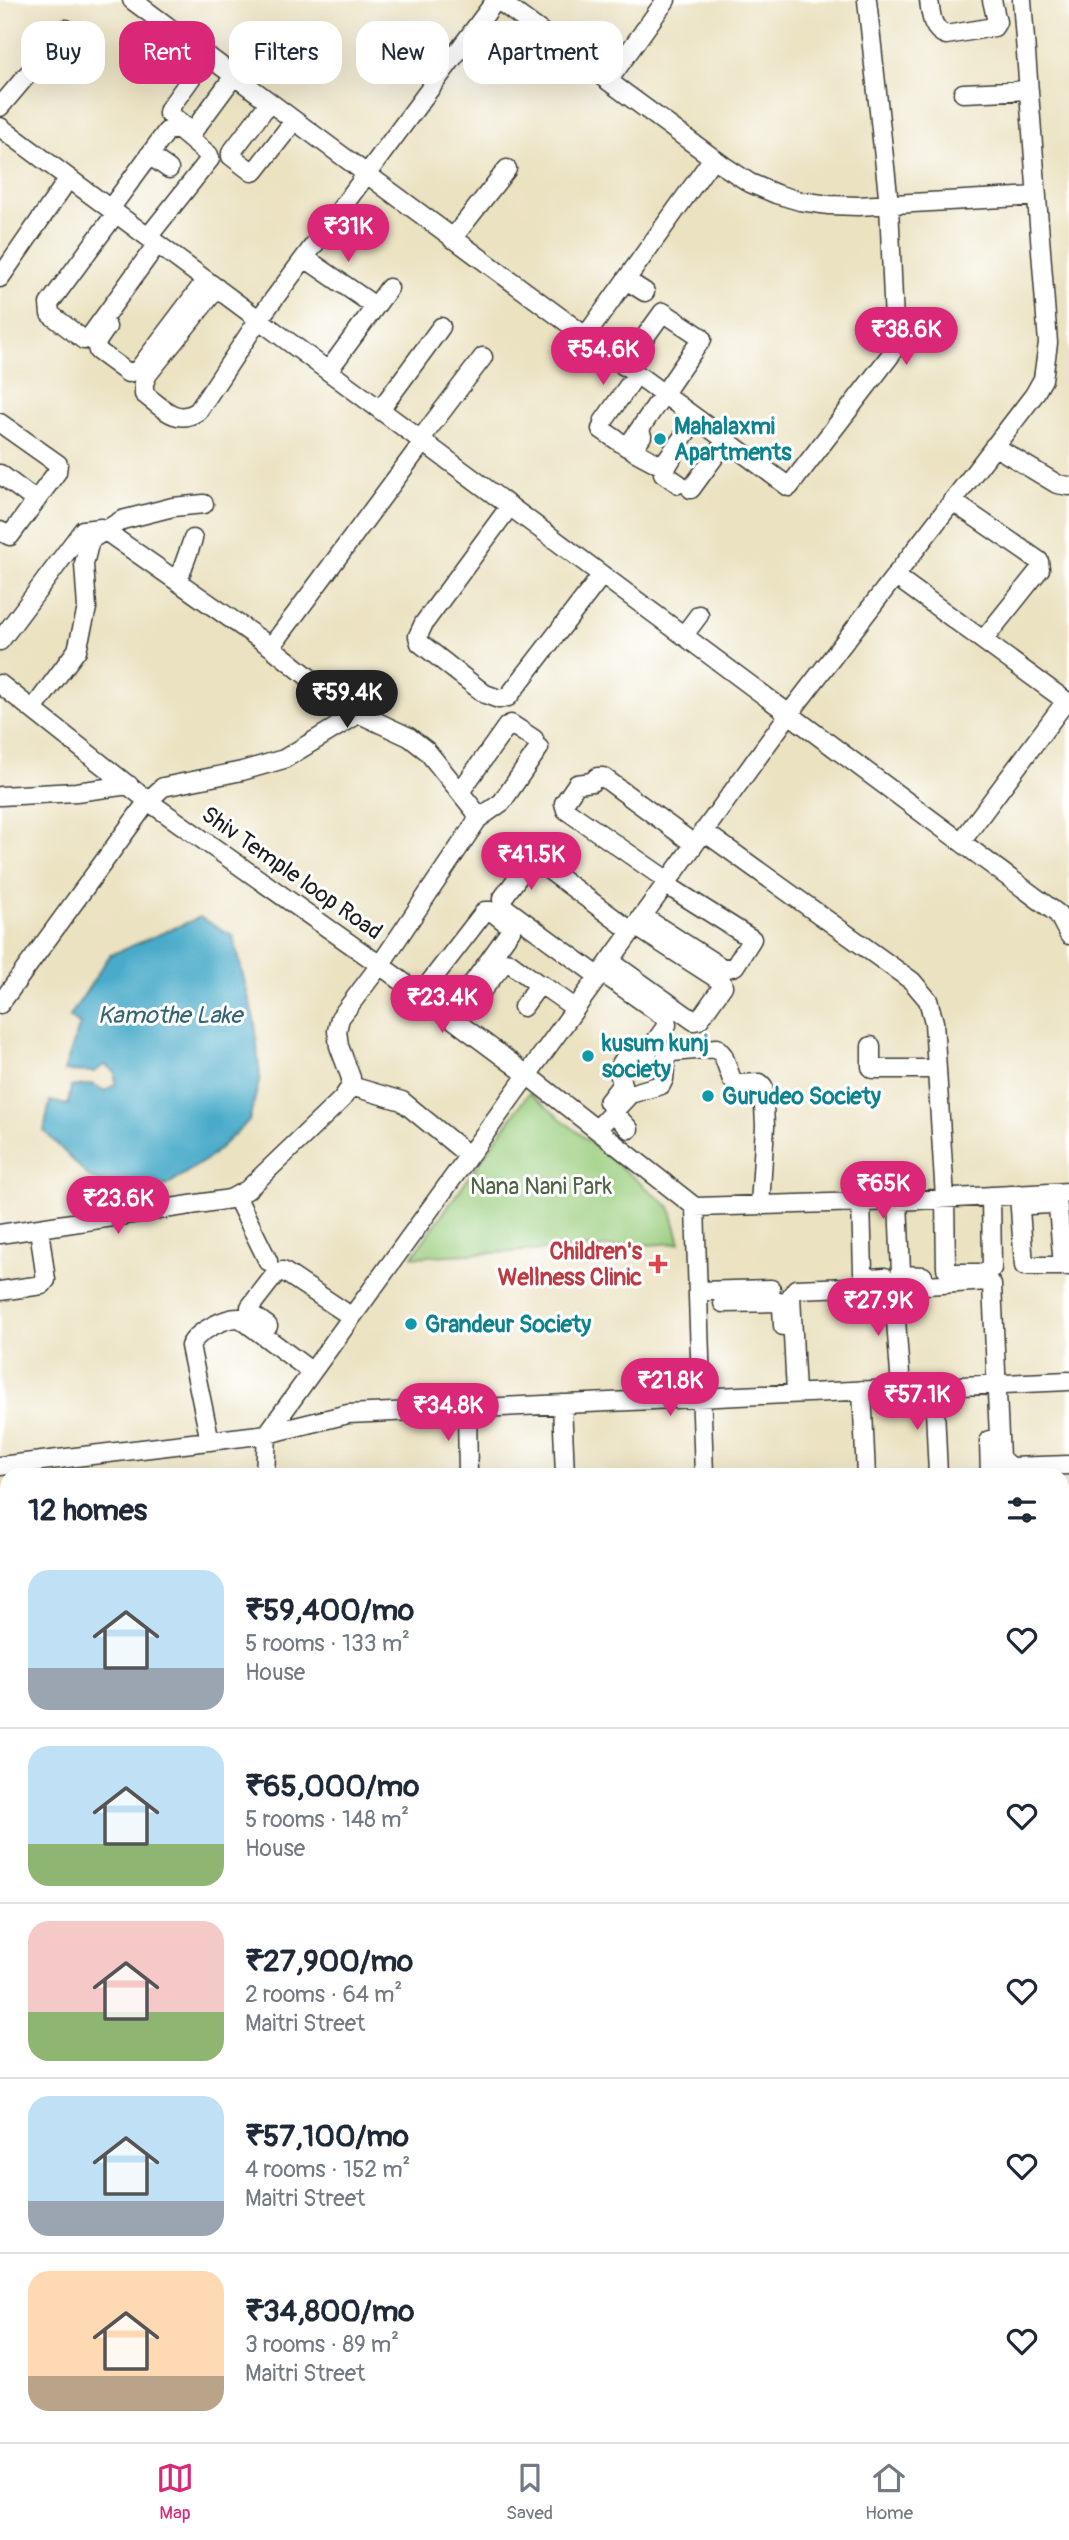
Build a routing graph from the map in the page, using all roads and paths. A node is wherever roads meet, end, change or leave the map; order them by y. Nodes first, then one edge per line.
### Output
1 (497, 0) edge
2 (666, 0) edge
3 (867, 0) edge
4 (929, 0) edge
5 (992, 0) edge
6 (1023, 0) edge
7 (139, 2) edge
8 (163, 21) edge
9 (526, 21) edge
10 (1025, 27) junction
11 (974, 36) dead end
12 (623, 60) edge
13 (215, 62) edge
14 (229, 73) edge
15 (21, 82) edge
16 (187, 84) edge
17 (230, 84) edge
18 (231, 84) edge
19 (243, 84) edge
20 (612, 84) edge
21 (1030, 90) junction
22 (963, 93) dead end
23 (270, 103) junction
24 (0, 107) edge
25 (294, 121) junction
26 (0, 127) edge
27 (199, 130) dead end
28 (149, 155) junction
29 (713, 158) junction
30 (169, 169) dead end
31 (507, 169) dead end
32 (366, 176) junction
33 (69, 178) junction
34 (1037, 196) junction
35 (889, 204) junction
36 (113, 211) junction
37 (452, 239) junction
38 (156, 243) junction
39 (304, 258) junction
40 (0, 278) edge
41 (626, 280) junction
42 (211, 284) junction
43 (645, 292) dead end
44 (369, 302) junction
45 (662, 307) dead end
46 (259, 319) junction
47 (438, 327) dead end
48 (585, 337) junction
49 (483, 357) dead end
50 (626, 368) junction
51 (325, 369) junction
52 (666, 397) junction
53 (378, 408) junction
54 (697, 420) junction
55 (0, 423) edge
56 (422, 441) junction
57 (726, 441) junction
58 (994, 446) junction
59 (0, 474) edge
60 (1069, 486) edge
61 (36, 500) junction
62 (952, 501) junction
63 (204, 504) dead end
64 (510, 506) junction
65 (106, 530) junction
66 (0, 531) edge
67 (193, 539) dead end
68 (602, 575) junction
69 (895, 576) junction
70 (178, 581) junction
71 (699, 615) dead end
72 (684, 635) junction
73 (984, 639) junction
74 (0, 641) edge
75 (271, 647) junction
76 (0, 684) edge
77 (34, 708) junction
78 (358, 714) junction
79 (789, 714) junction
80 (128, 785) junction
81 (460, 792) junction
82 (0, 796) edge
83 (148, 800) junction
84 (478, 819) junction
85 (699, 838) junction
86 (961, 842) junction
87 (666, 883) junction
88 (636, 924) junction
89 (1069, 935) edge
90 (380, 965) junction
91 (603, 970) junction
92 (542, 985) dead end
93 (426, 988) junction
94 (0, 1004) edge
95 (523, 1007) dead end
96 (575, 1008) junction
97 (455, 1013) junction
98 (871, 1046) dead end
99 (937, 1069) junction
100 (527, 1074) junction
101 (351, 1086) junction
102 (613, 1112) junction
103 (594, 1127) junction
104 (629, 1129) dead end
105 (468, 1155) junction
106 (1069, 1192) edge
107 (236, 1196) junction
108 (991, 1196) junction
109 (939, 1199) junction
110 (1019, 1200) junction
111 (895, 1201) junction
112 (858, 1202) junction
113 (760, 1205) junction
114 (695, 1207) junction
115 (39, 1229) junction
116 (0, 1234) edge
117 (268, 1261) dead end
118 (1066, 1266) edge
119 (822, 1282) dead end
120 (773, 1289) dead end
121 (0, 1291) edge
122 (698, 1291) junction
123 (723, 1303) dead end
124 (352, 1317) junction
125 (315, 1368) junction
126 (1069, 1381) edge
127 (992, 1384) junction
128 (932, 1387) junction
129 (896, 1388) junction
130 (862, 1390) junction
131 (791, 1394) junction
132 (701, 1398) junction
133 (562, 1404) junction
134 (467, 1409) junction
135 (267, 1434) junction
136 (210, 1441) junction
137 (1069, 1465) edge
138 (0, 1466) edge
139 (265, 1468) edge
140 (468, 1468) edge
141 (565, 1468) edge
142 (704, 1468) edge
143 (866, 1468) edge
144 (935, 1468) edge
145 (990, 1468) edge

1 - 9 street
1 - 32 street
2 - 12 street
3 - 35 street
4 - 5 street
6 - 10 street
7 - 8 street
10 - 11 street
10 - 21 street
13 - 14 street
15 - 24 street
16 - 17 street
18 - 27 street
19 - 23 street
20 - 29 street
21 - 22 street
21 - 34 street
23 - 25 street
23 - 25 street
25 - 32 street
26 - 33 street
28 - 30 street
28 - 36 street
28 - 38 street
29 - 35 street
29 - 41 street
31 - 37 street
32 - 37 street
32 - 39 street
33 - 36 street
33 - 40 street
34 - 35 street
34 - 58 street
35 - 57 street
36 - 38 street
36 - 38 street
37 - 48 street
38 - 42 street
38 - 42 street
39 - 44 street
39 - 46 street
41 - 43 street
41 - 48 street
42 - 46 street
42 - 46 street
44 - 51 street
44 - 51 street
45 - 50 street
46 - 51 street
47 - 53 street
48 - 50 street
49 - 56 street
50 - 52 street
50 - 52 street
50 - 52 street
51 - 53 street
52 - 54 street
52 - 54 street
53 - 56 street
54 - 57 street
54 - 57 street
55 - 61 street
56 - 64 street
56 - 75 street
58 - 60 street
58 - 62 street
59 - 61 street
61 - 66 street
62 - 69 street
62 - 73 street
63 - 65 street
64 - 68 street
64 - 68 street
65 - 70 street
65 - 74 street
65 - 77 street
67 - 70 street
68 - 72 street
69 - 73 street
69 - 79 street
70 - 75 street
71 - 72 street
72 - 79 street
73 - 86 street
75 - 78 street
76 - 77 street, Shiv Temple loop Road
77 - 80 street, Shiv Temple loop Road
78 - 81 street
78 - 83 street
79 - 85 street
79 - 86 street
80 - 82 street
80 - 83 street, Shiv Temple loop Road
81 - 84 street
81 - 84 street
83 - 90 street, Shiv Temple loop Road
83 - 94 street
84 - 90 street
85 - 87 street
85 - 87 street
85 - 99 street
86 - 89 street
87 - 88 street
87 - 88 street
88 - 91 street
88 - 91 street
88 - 91 street
90 - 93 street
90 - 101 street, Shiv Temple loop Road
91 - 96 street
91 - 103 street
92 - 96 street
93 - 97 street
93 - 97 street
95 - 97 street
96 - 100 street
97 - 100 street
98 - 99 street
99 - 109 street
100 - 103 street
100 - 105 street
101 - 105 street
101 - 107 street
102 - 103 street
102 - 104 street
102 - 113 street
103 - 114 street
105 - 124 street
106 - 110 street
107 - 115 street
107 - 117 street
108 - 109 street
108 - 109 street
108 - 110 street
109 - 111 street
109 - 111 street
110 - 118 street
110 - 118 street
111 - 112 street
111 - 112 street
112 - 113 street
112 - 119 street
113 - 114 street
114 - 122 street
115 - 116 street
115 - 121 street
120 - 122 street
122 - 132 street
123 - 131 street
124 - 125 street
124 - 125 street
125 - 135 street
125 - 136 street
126 - 127 street
127 - 128 street
127 - 129 street
127 - 137 street
127 - 145 street
128 - 129 street
128 - 144 street
129 - 130 street
129 - 131 street
130 - 131 street
130 - 143 street
131 - 132 street
132 - 133 street
132 - 142 street
133 - 134 street
133 - 141 street
134 - 135 street
134 - 140 street
135 - 136 street
135 - 139 street
136 - 138 street

